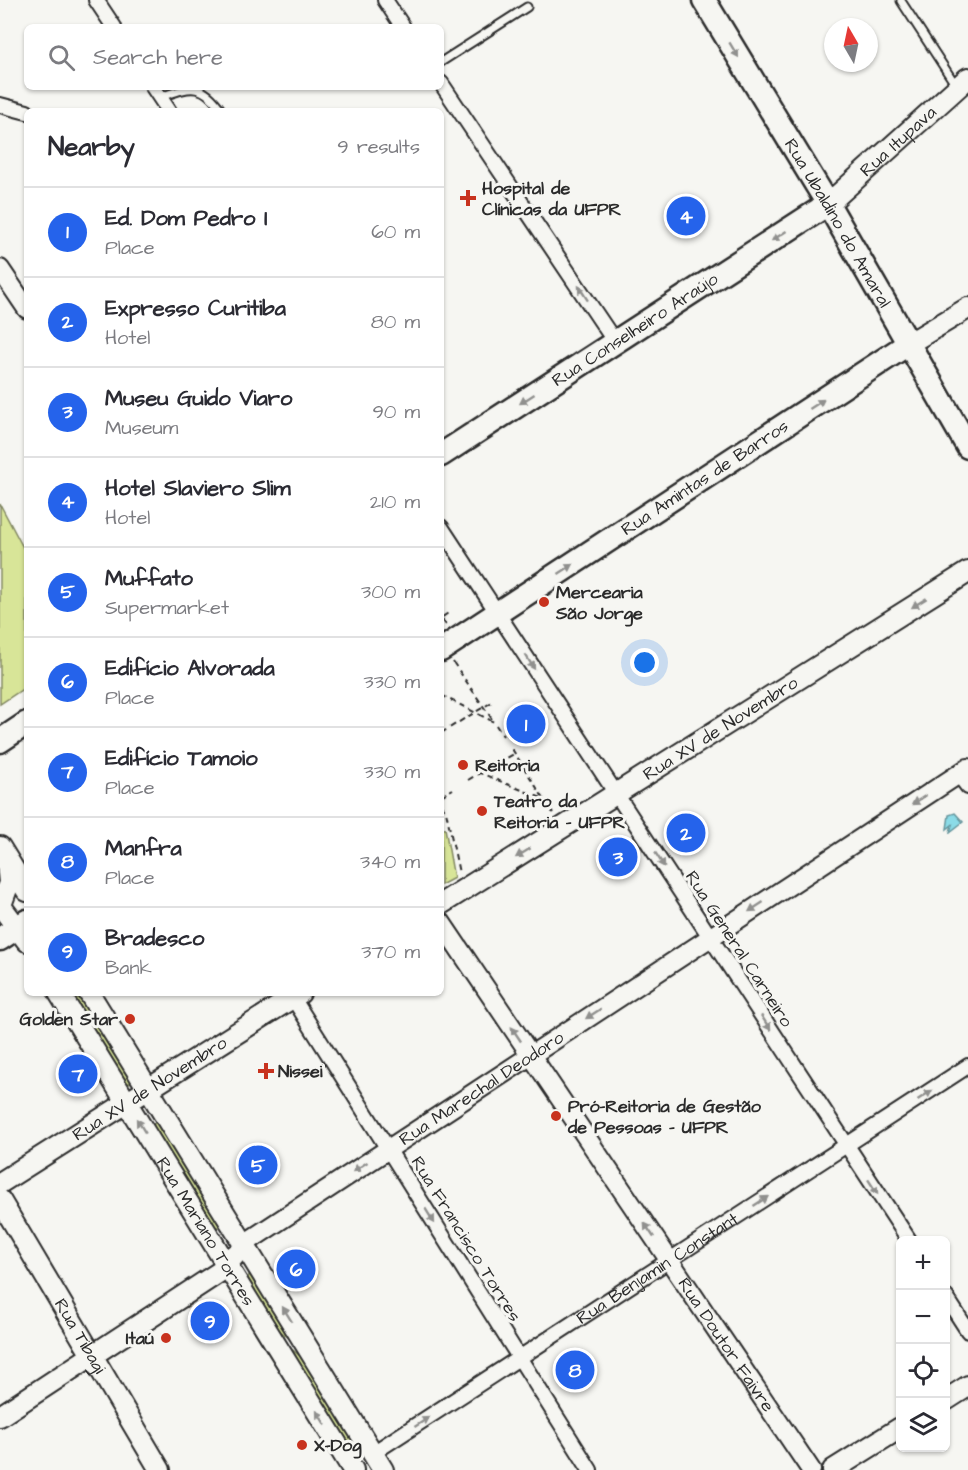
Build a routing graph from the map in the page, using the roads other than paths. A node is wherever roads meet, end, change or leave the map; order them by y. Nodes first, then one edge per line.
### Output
1 (96, 0) edge
2 (385, 0) edge
3 (704, 0) edge
4 (901, 1) edge
5 (527, 7) dead end
6 (112, 24) edge
7 (401, 24) edge
8 (444, 60) edge
9 (962, 83) edge
10 (444, 87) edge
11 (171, 90) edge
12 (202, 90) edge
13 (156, 92) edge
14 (0, 105) edge
15 (167, 108) edge
16 (220, 108) edge
17 (24, 111) edge
18 (828, 204) junction
19 (0, 269) edge
20 (24, 305) edge
21 (968, 308) edge
22 (615, 342) junction
23 (908, 344) junction
24 (968, 447) edge
25 (444, 453) edge
26 (444, 531) edge
27 (968, 572) edge
28 (499, 612) junction
29 (444, 648) edge
30 (24, 725) edge
31 (0, 741) edge
32 (965, 776) edge
33 (616, 794) junction
34 (3, 852) edge
35 (24, 886) edge
36 (444, 902) edge
37 (0, 905) edge
38 (444, 926) edge
39 (18, 932) edge
40 (710, 937) junction
41 (91, 996) edge
42 (294, 996) edge
43 (297, 996) edge
44 (67, 999) edge
45 (531, 1055) junction
46 (968, 1066) edge
47 (147, 1088) junction
48 (126, 1102) junction
49 (847, 1146) junction
50 (388, 1149) junction
51 (0, 1183) edge
52 (0, 1200) edge
53 (906, 1236) edge
54 (244, 1244) junction
55 (670, 1261) junction
56 (227, 1266) junction
57 (950, 1304) edge
58 (260, 1319) junction
59 (968, 1331) edge
60 (92, 1355) junction
61 (519, 1358) junction
62 (320, 1367) junction
63 (968, 1386) edge
64 (948, 1398) edge
65 (0, 1416) edge
66 (896, 1430) edge
67 (378, 1462) edge
68 (350, 1469) edge
69 (160, 1470) edge
70 (590, 1470) edge
71 (811, 1470) edge
72 (832, 1470) edge

1 - 6 street
2 - 7 street
3 -> 18 main road, Rua Ubaldino do Amaral
4 - 9 lane
5 - 8 lane
9 - 18 main road, Rua Itupava
22 -> 10 street
11 - 13 lane
12 - 16 lane
13 - 15 street
14 - 17 street
18 -> 22 main road, Rua Conselheiro Araújo
18 - 23 main road, Rua Ubaldino do Amaral
19 - 20 street
21 - 23 main road, Rua Amintas de Barros
22 -> 25 main road, Rua Conselheiro Araújo
23 - 24 main road, Rua Ubaldino do Amaral
28 -> 23 main road, Rua Amintas de Barros
26 - 28 street, Rua General Carneiro
27 -> 33 main road, Rua XV de Novembro
28 - 29 main road, Rua Amintas de Barros
28 -> 33 street, Rua General Carneiro
30 - 31 main road
32 -> 40 street, Rua Marechal Deodoro
33 -> 36 main road, Rua XV de Novembro
33 -> 40 street, Rua General Carneiro
34 - 35 main road
34 - 37 main road
37 - 39 main road
45 -> 38 street, Rua Doutor Faivre
40 -> 45 street, Rua Marechal Deodoro
40 -> 49 street, Rua General Carneiro
41 - 47 main road, Rua Mariano Torres
42 - 47 main road, Rua XV de Novembro
43 - 50 street, Rua Francisco Torres
44 - 48 main road, Rua Mariano Torres
45 - 50 street, Rua Marechal Deodoro
55 -> 45 street, Rua Doutor Faivre
49 -> 46 street, Rua Benjamin Constant
47 - 48 main road, Rua XV de Novembro
47 - 54 main road, Rua Mariano Torres
48 - 51 main road, Rua XV de Novembro
56 -> 48 main road, Rua Mariano Torres
49 -> 53 street, Rua General Carneiro
55 -> 49 street, Rua Benjamin Constant
50 -> 54 street, Rua Marechal Deodoro
50 -> 61 street, Rua Francisco Torres
52 - 60 main road, Rua Tibagi
54 - 56 main road, Rua Marechal Deodoro
62 -> 54 main road, Rua Mariano Torres
55 - 61 street, Rua Benjamin Constant
55 - 71 street, Rua Doutor Faivre
56 - 58 main road, Rua Mariano Torres
56 - 60 main road, Rua Marechal Deodoro
57 - 59 street
58 - 62 main road
68 -> 58 main road, Rua Mariano Torres
60 - 65 main road, Rua Marechal Deodoro
60 - 69 main road, Rua Tibagi
67 -> 61 street, Rua Benjamin Constant
61 - 70 street, Rua Francisco Torres
62 - 67 main road, Rua Mariano Torres
63 - 64 main road
66 - 72 main road
67 - 68 street, Rua Benjamin Constant

